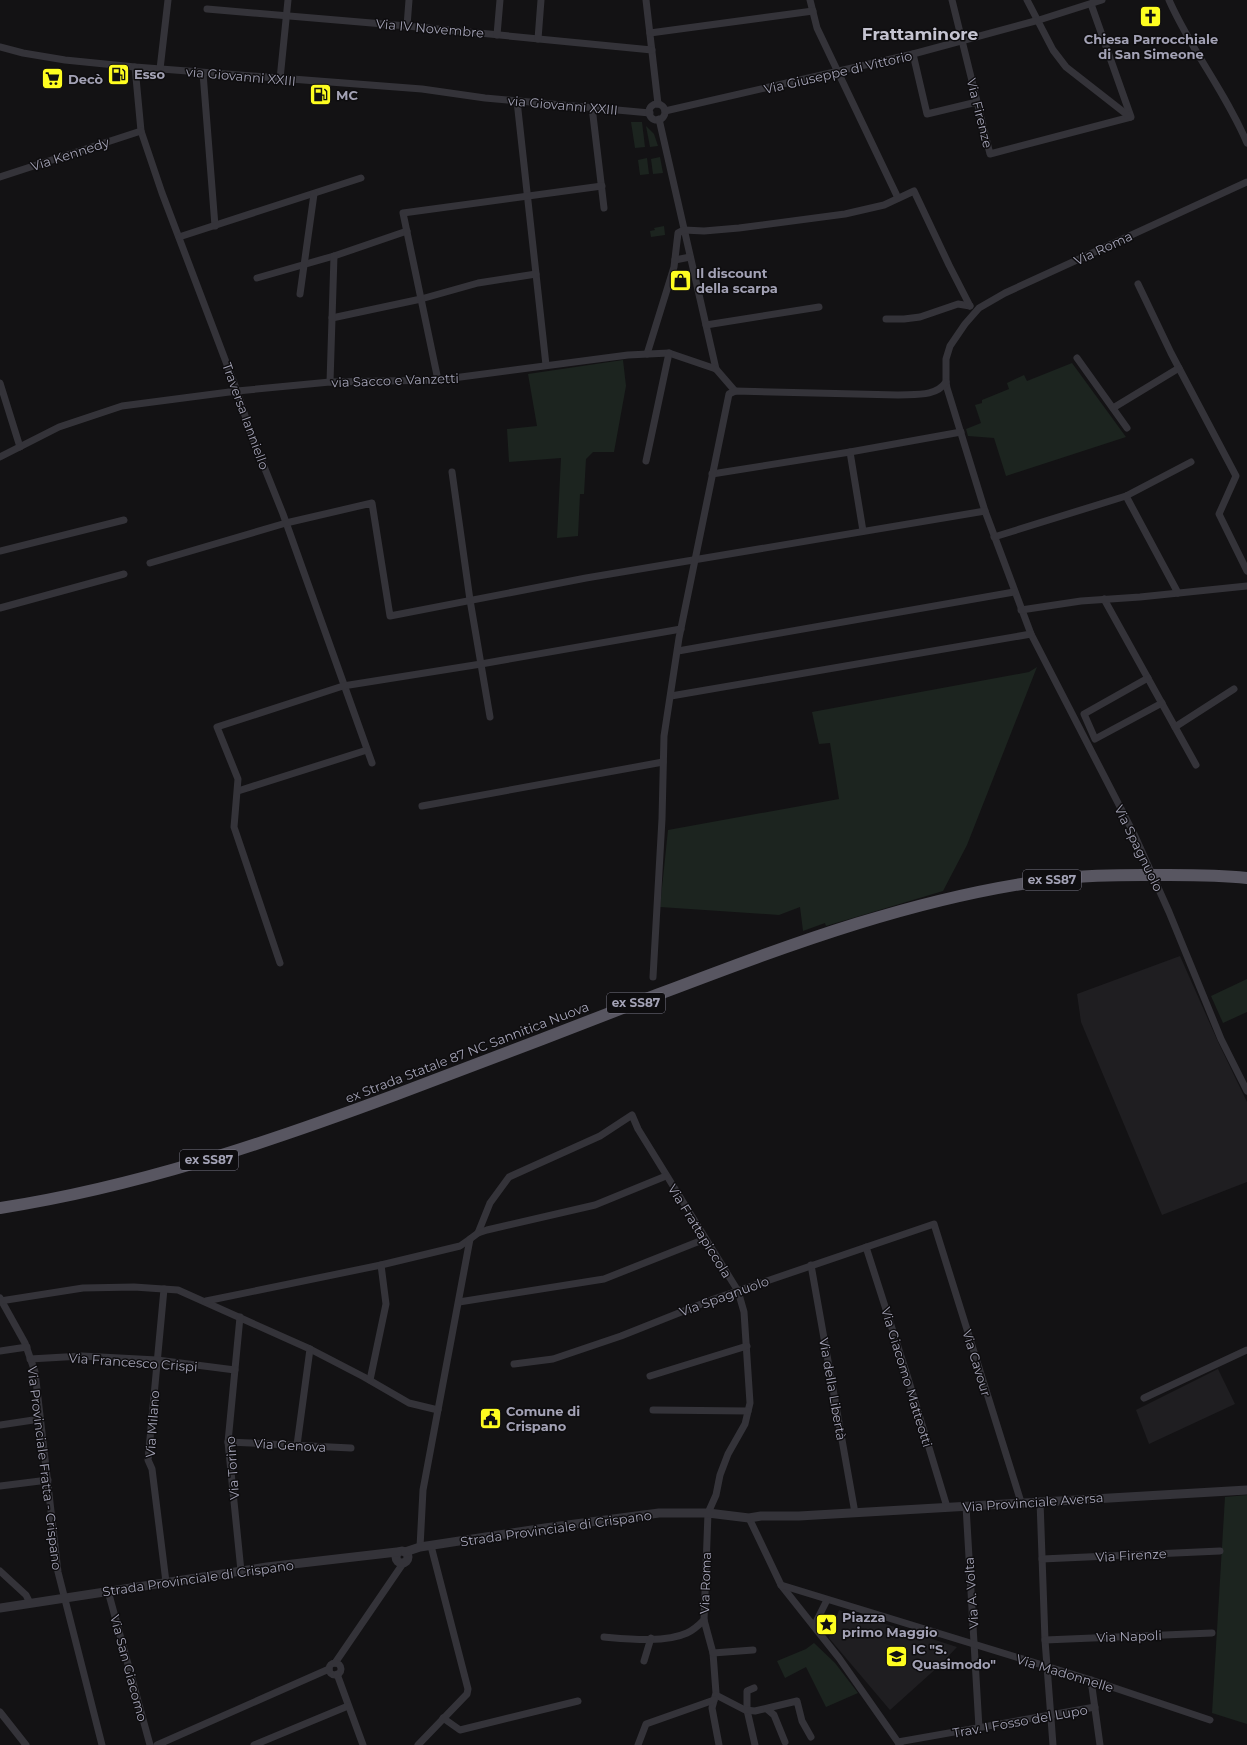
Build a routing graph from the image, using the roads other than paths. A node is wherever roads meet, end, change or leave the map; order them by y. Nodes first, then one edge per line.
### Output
1 (168, 0) edge
2 (288, 0) edge
3 (409, 0) edge
4 (500, 0) edge
5 (541, 0) edge
6 (646, 0) edge
7 (810, 0) edge
8 (952, 0) edge
9 (1027, 0) edge
10 (1102, 0) edge
11 (1169, 0) edge
12 (1091, 4) junction
13 (207, 9) dead end
14 (813, 11) junction
15 (286, 16) junction
16 (1038, 20) junction
17 (407, 26) junction
18 (650, 33) junction
19 (497, 35) junction
20 (538, 39) junction
21 (962, 40) junction
22 (0, 47) edge
23 (652, 50) junction
24 (913, 54) junction
25 (135, 67) junction
26 (160, 69) junction
27 (203, 73) junction
28 (837, 73) junction
29 (280, 80) junction
30 (517, 101) junction
31 (977, 102) junction
32 (658, 104) junction
33 (592, 107) junction
34 (665, 111) junction
35 (650, 113) junction
36 (1130, 117) junction
37 (659, 119) junction
38 (141, 131) junction
39 (1247, 143) edge
40 (0, 177) edge
41 (361, 178) dead end
42 (1247, 182) edge
43 (602, 186) junction
44 (314, 194) junction
45 (528, 197) junction
46 (898, 198) junction
47 (604, 208) dead end
48 (214, 226) junction
49 (684, 230) junction
50 (407, 231) junction
51 (179, 237) junction
52 (334, 256) junction
53 (690, 257) junction
54 (675, 260) junction
55 (304, 264) junction
56 (536, 274) junction
57 (257, 278) dead end
58 (1138, 284) dead end
59 (300, 294) dead end
60 (421, 299) junction
61 (970, 306) junction
62 (819, 307) dead end
63 (975, 312) junction
64 (332, 318) junction
65 (886, 319) dead end
66 (706, 325) junction
67 (669, 353) junction
68 (647, 354) junction
69 (1077, 358) dead end
70 (546, 365) junction
71 (716, 368) junction
72 (1179, 368) junction
73 (438, 380) junction
74 (330, 382) junction
75 (946, 382) junction
76 (0, 383) edge
77 (237, 391) junction
78 (735, 391) junction
79 (1113, 408) junction
80 (1127, 428) dead end
81 (961, 432) junction
82 (20, 447) junction
83 (850, 452) junction
84 (0, 457) edge
85 (646, 461) dead end
86 (1191, 462) dead end
87 (452, 472) dead end
88 (712, 474) junction
89 (1126, 496) junction
90 (985, 511) junction
91 (124, 520) dead end
92 (286, 523) junction
93 (863, 531) junction
94 (994, 537) junction
95 (0, 551) edge
96 (695, 560) junction
97 (150, 563) dead end
98 (1247, 571) edge
99 (124, 574) dead end
100 (1247, 586) edge
101 (1014, 592) junction
102 (1178, 593) junction
103 (1104, 599) junction
104 (470, 600) junction
105 (0, 608) edge
106 (1021, 610) junction
107 (681, 629) junction
108 (1030, 634) junction
109 (678, 651) junction
110 (481, 664) junction
111 (1148, 678) junction
112 (343, 686) junction
113 (1234, 689) dead end
114 (670, 696) junction
115 (1162, 703) junction
116 (490, 717) dead end
117 (1175, 727) junction
118 (367, 750) junction
119 (664, 762) junction
120 (372, 763) dead end
121 (1196, 765) dead end
122 (238, 791) junction
123 (422, 806) dead end
124 (1247, 878) edge
125 (280, 964) dead end
126 (653, 977) dead end
127 (1247, 1091) edge
128 (666, 1176) junction
129 (0, 1208) edge
130 (934, 1224) joint
131 (478, 1233) junction
132 (470, 1239) junction
133 (705, 1239) junction
134 (866, 1247) junction
135 (381, 1265) junction
136 (811, 1265) junction
137 (164, 1289) junction
138 (738, 1291) junction
139 (1, 1300) edge
140 (206, 1301) junction
141 (459, 1302) junction
142 (240, 1317) junction
143 (747, 1346) junction
144 (27, 1347) junction
145 (310, 1349) junction
146 (1247, 1350) edge
147 (0, 1351) edge
148 (30, 1358) junction
149 (157, 1360) junction
150 (514, 1364) dead end
151 (235, 1370) junction
152 (650, 1376) dead end
153 (370, 1380) junction
154 (1144, 1398) dead end
155 (438, 1410) junction
156 (653, 1410) dead end
157 (748, 1411) junction
158 (40, 1419) junction
159 (0, 1425) edge
160 (228, 1442) junction
161 (297, 1445) junction
162 (351, 1448) dead end
163 (48, 1480) junction
164 (0, 1486) edge
165 (1247, 1490) edge
166 (1040, 1501) junction
167 (1020, 1502) junction
168 (966, 1506) junction
169 (947, 1507) junction
170 (708, 1512) junction
171 (855, 1513) junction
172 (749, 1518) junction
173 (431, 1546) junction
174 (420, 1548) junction
175 (1220, 1551) dead end
176 (401, 1552) junction
177 (1042, 1559) junction
178 (404, 1562) joint
179 (241, 1571) junction
180 (0, 1572) edge
181 (166, 1582) junction
182 (782, 1585) junction
183 (108, 1591) junction
184 (65, 1597) junction
185 (828, 1600) junction
186 (30, 1603) junction
187 (0, 1608) edge
188 (704, 1620) junction
189 (814, 1626) junction
190 (1212, 1633) dead end
191 (604, 1637) dead end
192 (651, 1638) junction
193 (1046, 1640) junction
194 (975, 1645) junction
195 (753, 1650) dead end
196 (713, 1653) junction
197 (644, 1660) dead end
198 (335, 1663) junction
199 (1047, 1667) junction
200 (329, 1669) junction
201 (337, 1674) junction
202 (1091, 1680) junction
203 (754, 1688) dead end
204 (715, 1698) junction
205 (578, 1701) dead end
206 (348, 1706) junction
207 (1095, 1707) junction
208 (767, 1709) junction
209 (747, 1710) junction
210 (0, 1712) edge
211 (1050, 1716) junction
212 (443, 1718) junction
213 (1210, 1720) dead end
214 (979, 1728) junction
215 (811, 1737) dead end
216 (785, 1742) dead end
217 (899, 1744) edge
218 (26, 1745) edge
219 (102, 1745) edge
220 (150, 1745) edge
221 (157, 1745) edge
222 (254, 1745) edge
223 (363, 1745) edge
224 (418, 1745) edge
225 (638, 1745) edge
226 (719, 1745) edge
227 (754, 1745) edge
228 (1052, 1745) edge
229 (1100, 1745) edge

1 - 26 street
2 - 15 street
3 - 17 street
4 - 19 street
5 - 20 street
6 - 18 street
7 - 14 street
8 - 21 street, Via Firenze
9 - 16 street
10 - 12 street, Via Giuseppe di Vittorio
11 - 39 street
12 - 16 street, Via Giuseppe di Vittorio
12 - 36 street
13 - 15 street, Via IV Novembre
14 - 18 street
14 - 28 street
15 - 17 street, Via IV Novembre
15 - 29 street
16 - 21 street, Via Giuseppe di Vittorio
16 - 36 street
17 - 19 street, Via IV Novembre
18 - 23 street
19 - 20 street, Via IV Novembre
20 - 23 street, Via IV Novembre
21 - 24 street, Via Giuseppe di Vittorio
21 - 31 street, Via Firenze
22 - 25 street, via Giovanni XXIII
23 - 32 street
24 - 28 street, Via Giuseppe di Vittorio
24 - 31 street
25 - 26 street, via Giovanni XXIII
25 - 38 street, Traversa Ianniello
26 - 27 street, via Giovanni XXIII
27 - 29 street, via Giovanni XXIII
27 - 48 street
28 - 34 street, Via Giuseppe di Vittorio
28 - 46 street
29 - 30 street, via Giovanni XXIII
30 - 33 street, via Giovanni XXIII
30 - 45 street
31 - 36 street, Via Firenze
32 - 34 street
32 - 35 street
33 - 35 street, via Giovanni XXIII
33 - 43 street
34 - 37 street
35 - 37 street
37 - 49 street
38 - 40 street, Via Kennedy
38 - 51 street, Traversa Ianniello
41 - 44 street
42 - 63 street, Via Roma
43 - 45 street
43 - 47 street
44 - 48 street
44 - 55 street
45 - 50 street
45 - 56 street
46 - 49 street
46 - 61 street
48 - 51 street
49 - 53 street
49 - 54 street
50 - 52 street
50 - 60 street
51 - 77 street, Traversa Ianniello
52 - 55 street
52 - 64 street
53 - 54 street
53 - 66 street
54 - 68 street
55 - 57 street
55 - 59 street
56 - 60 street
56 - 70 street
58 - 72 street
60 - 64 street
60 - 73 street
61 - 63 street
61 - 65 street
62 - 66 street
63 - 75 street, Via Roma
64 - 74 street
66 - 71 street
67 - 68 street, via Sacco e Vanzetti
67 - 71 street, via Sacco e Vanzetti
67 - 85 street
68 - 70 street, via Sacco e Vanzetti
69 - 79 street
70 - 73 street, via Sacco e Vanzetti
71 - 78 street
72 - 79 street
72 - 98 street
73 - 74 street, via Sacco e Vanzetti
74 - 77 street, via Sacco e Vanzetti
75 - 78 street
75 - 81 street, Via Roma
76 - 82 street
77 - 82 street, via Sacco e Vanzetti
77 - 92 street, Traversa Ianniello
78 - 88 street
79 - 80 street
81 - 83 street
81 - 90 street, Via Spagnuolo
82 - 84 street, via Sacco e Vanzetti
83 - 88 street
83 - 93 street
86 - 89 street
87 - 104 street
88 - 96 street
89 - 94 street
89 - 102 street
90 - 93 street
90 - 94 street, Via Spagnuolo
91 - 95 street
92 - 97 street
92 - 104 street
92 - 112 street, Traversa Ianniello
93 - 96 street
94 - 101 street, Via Spagnuolo
96 - 104 street
96 - 107 street
99 - 105 street
100 - 102 street
101 - 106 street, Via Spagnuolo
101 - 109 street
102 - 103 street
103 - 106 street
103 - 111 street
104 - 110 street
106 - 108 street, Via Spagnuolo
107 - 109 street
107 - 110 street
108 - 114 street
108 - 127 street, Via Spagnuolo
109 - 114 street
110 - 112 street
110 - 116 street
111 - 115 street
111 - 115 street
112 - 118 street, Traversa Ianniello
112 - 122 street
113 - 117 street
114 - 119 street
115 - 117 street
117 - 121 street
118 - 120 street, Traversa Ianniello
118 - 122 street
119 - 123 street
119 - 126 street
122 - 125 street
124 - 129 highway, ex Strada Statale 87 NC Sannitica Nuova / ex SS87
128 - 131 street
128 - 131 street, Via Frattapiccola
128 - 133 street, Via Frattapiccola
130 - 134 street, Via Spagnuolo
130 - 167 street, Via Cavour
131 - 132 street
132 - 135 street
132 - 141 street
133 - 138 street, Via Frattapiccola
133 - 141 street
134 - 136 street, Via Spagnuolo
134 - 169 street, Via Giacomo Matteotti
135 - 140 street
135 - 153 street
136 - 138 street, Via Spagnuolo
136 - 171 street, Via della Libertà
137 - 139 street
137 - 140 street
137 - 149 street, Via Milano
138 - 143 street, Via Frattapiccola
138 - 150 street, Via Spagnuolo
139 - 144 street, Via Provinciale Fratta - Crispano
140 - 142 street
141 - 155 street
142 - 145 street
142 - 151 street, Via Torino
143 - 152 street
143 - 157 street, Via Frattapiccola
144 - 147 street
144 - 148 street, Via Provinciale Fratta - Crispano
145 - 153 street
145 - 161 street
146 - 154 street
148 - 149 street, Via Francesco Crispi
148 - 158 street, Via Provinciale Fratta - Crispano
149 - 151 street, Via Francesco Crispi
149 - 181 street, Via Milano
151 - 160 street, Via Torino
153 - 155 street
155 - 174 street
156 - 157 street
157 - 170 street, Via Frattapiccola
158 - 159 street
158 - 163 street, Via Provinciale Fratta - Crispano
160 - 161 street, Via Genova
160 - 179 street, Via Torino
161 - 162 street, Via Genova
163 - 164 street
163 - 184 street, Via Provinciale Fratta - Crispano
165 - 166 street, Via Provinciale Aversa
166 - 167 street, Via Provinciale Aversa
166 - 177 street
167 - 168 street, Via Provinciale Aversa
168 - 169 street, Via Provinciale Aversa
168 - 194 street, Via A. Volta
169 - 171 street, Via Provinciale Aversa
170 - 172 street, Strada Provinciale di Crispano
170 - 173 street, Strada Provinciale di Crispano
170 - 188 street, Via Roma
171 - 172 street, Via Provinciale Aversa
172 - 182 street
173 - 174 street, Strada Provinciale di Crispano
173 - 212 street
174 - 176 street, Strada Provinciale di Crispano
175 - 177 street, Via Firenze
176 - 178 street
176 - 179 street, Strada Provinciale di Crispano
177 - 193 street
178 - 198 street
179 - 181 street, Strada Provinciale di Crispano
180 - 186 street
181 - 183 street, Strada Provinciale di Crispano
182 - 185 street, Via Madonnelle
182 - 189 street
183 - 184 street, Strada Provinciale di Crispano
183 - 220 street, Via San Giacomo
184 - 186 street, Strada Provinciale di Crispano
184 - 219 street, Via Provinciale Fratta - Crispano
185 - 189 street
185 - 194 street, Via Madonnelle
186 - 187 street, Strada Provinciale di Crispano
188 - 192 street
188 - 196 street, Via Roma
189 - 217 street
190 - 193 street, Via Napoli
191 - 192 street
192 - 197 street
193 - 199 street
194 - 199 street, Via Madonnelle
194 - 214 street, Via A. Volta
195 - 196 street
196 - 204 street, Via Roma
198 - 200 street
198 - 201 street
199 - 202 street, Via Madonnelle
199 - 211 street
200 - 201 street
200 - 221 street
201 - 206 street
202 - 207 street
202 - 213 street, Via Madonnelle
203 - 209 street
204 - 209 street
204 - 225 street
204 - 226 street, Via Roma
205 - 212 street
206 - 222 street
206 - 223 street
207 - 211 street, Trav. I Fosso del Lupo
207 - 229 street
208 - 209 street
208 - 215 street
208 - 216 street
209 - 227 street
210 - 218 street
211 - 214 street, Trav. I Fosso del Lupo
211 - 228 street
212 - 224 street
214 - 217 street, Trav. I Fosso del Lupo

